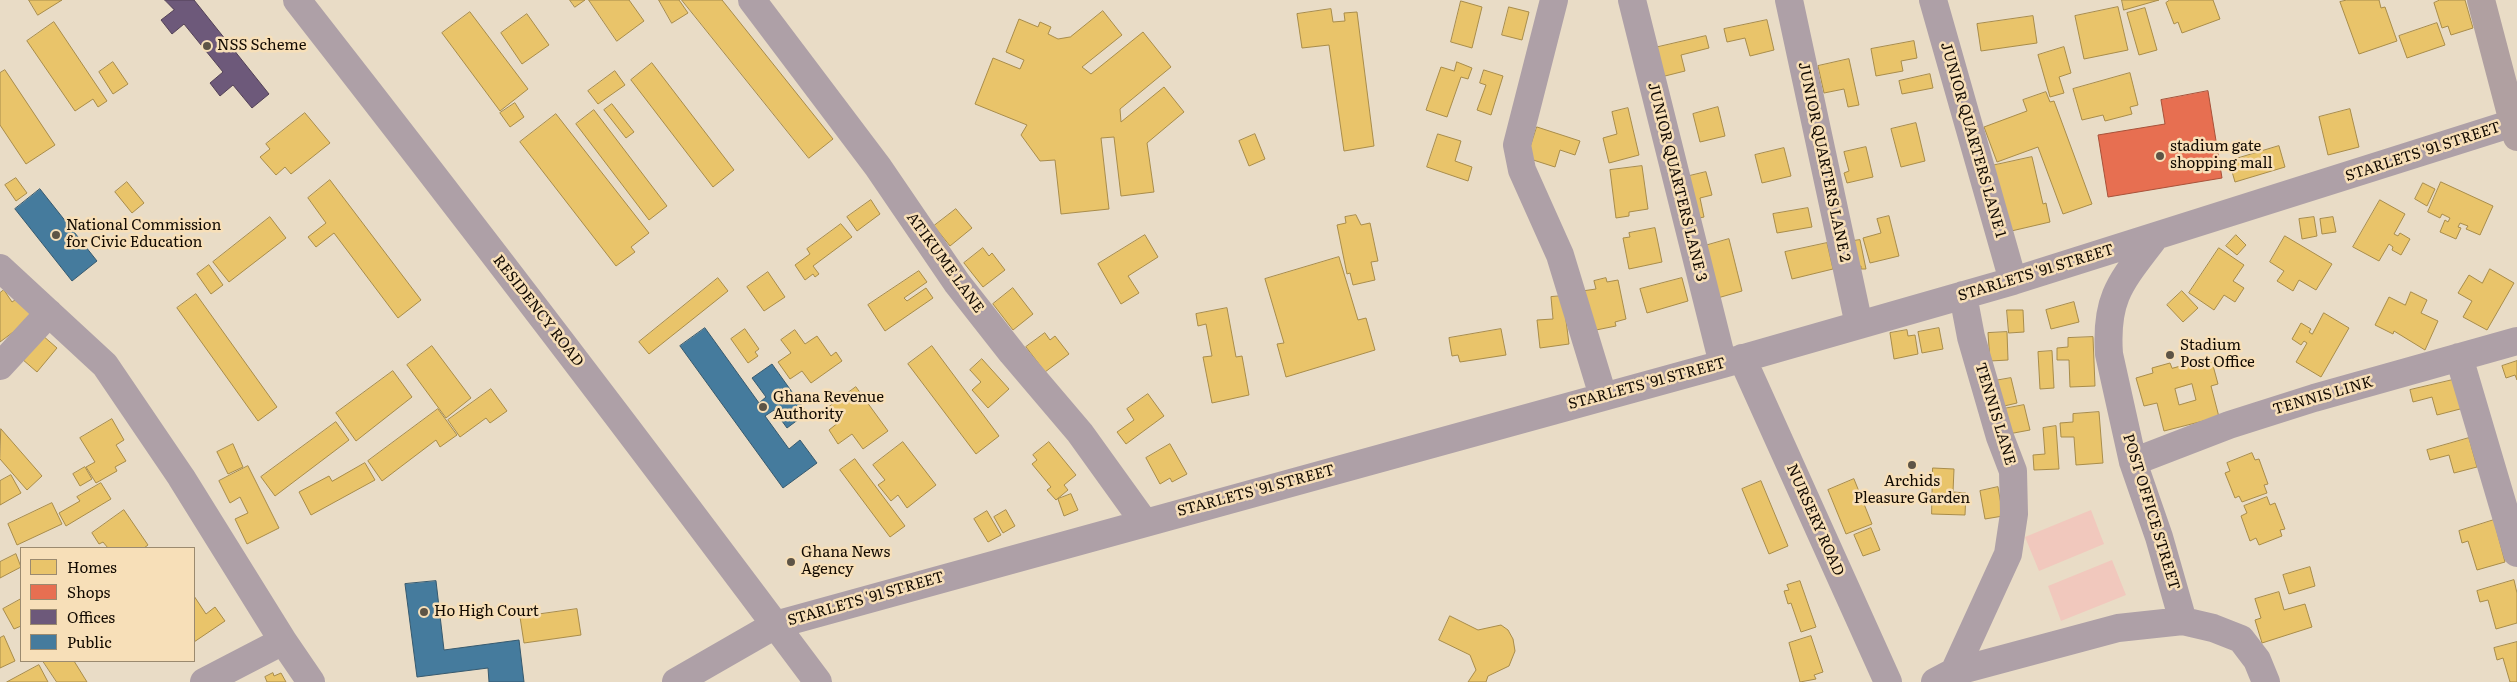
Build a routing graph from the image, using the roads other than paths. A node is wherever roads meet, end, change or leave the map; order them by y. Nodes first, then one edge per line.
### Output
1 (297, 0) edge
2 (752, 0) edge
3 (1554, 0) edge
4 (1632, 0) edge
5 (1789, 0) edge
6 (1933, 0) edge
7 (2481, 0) edge
8 (2515, 130) edge
9 (2155, 237) junction
10 (0, 268) edge
11 (2013, 281) junction
12 (1963, 295) junction
13 (49, 313) junction
14 (1859, 325) junction
15 (2517, 341) edge
16 (2459, 357) junction
17 (1733, 361) junction
18 (0, 366) edge
19 (1603, 396) junction
20 (2133, 462) junction
21 (1144, 522) junction
22 (2517, 553) edge
23 (2183, 621) junction
24 (775, 625) junction
25 (283, 641) junction
26 (1944, 677) edge
27 (204, 682) edge
28 (311, 682) edge
29 (676, 682) edge
30 (818, 682) edge
31 (1888, 682) edge
32 (2266, 682) edge

1 - 24 street, RESIDENCY ROAD
2 - 21 street, ATIKUME LANE
3 - 19 street
4 - 17 street, JUNIOR QUARTERS LANE 3
5 - 14 street, JUNIOR QUARTERS LANE 2
6 - 11 street, JUNIOR QUARTERS LANE 1
7 - 8 main road
8 - 9 street, STARLETS '91 STREET
9 - 11 street, STARLETS '91 STREET
9 - 20 street, POST OFFICE STREET
10 - 13 street
11 - 12 street, STARLETS '91 STREET
12 - 14 street, STARLETS '91 STREET
12 - 26 street, TENNIS LANE
13 - 18 street
13 - 25 street
14 - 17 street, STARLETS '91 STREET
15 - 16 street, TENNIS LINK
16 - 20 street, TENNIS LINK
16 - 22 street
17 - 19 street, STARLETS '91 STREET
17 - 31 street, NURSERY ROAD
19 - 21 street, STARLETS '91 STREET
20 - 23 street, POST OFFICE STREET
21 - 24 street, STARLETS '91 STREET
23 - 26 street
23 - 32 street
24 - 29 street, STARLETS '91 STREET
24 - 30 street, RESIDENCY ROAD
25 - 27 street
25 - 28 street

